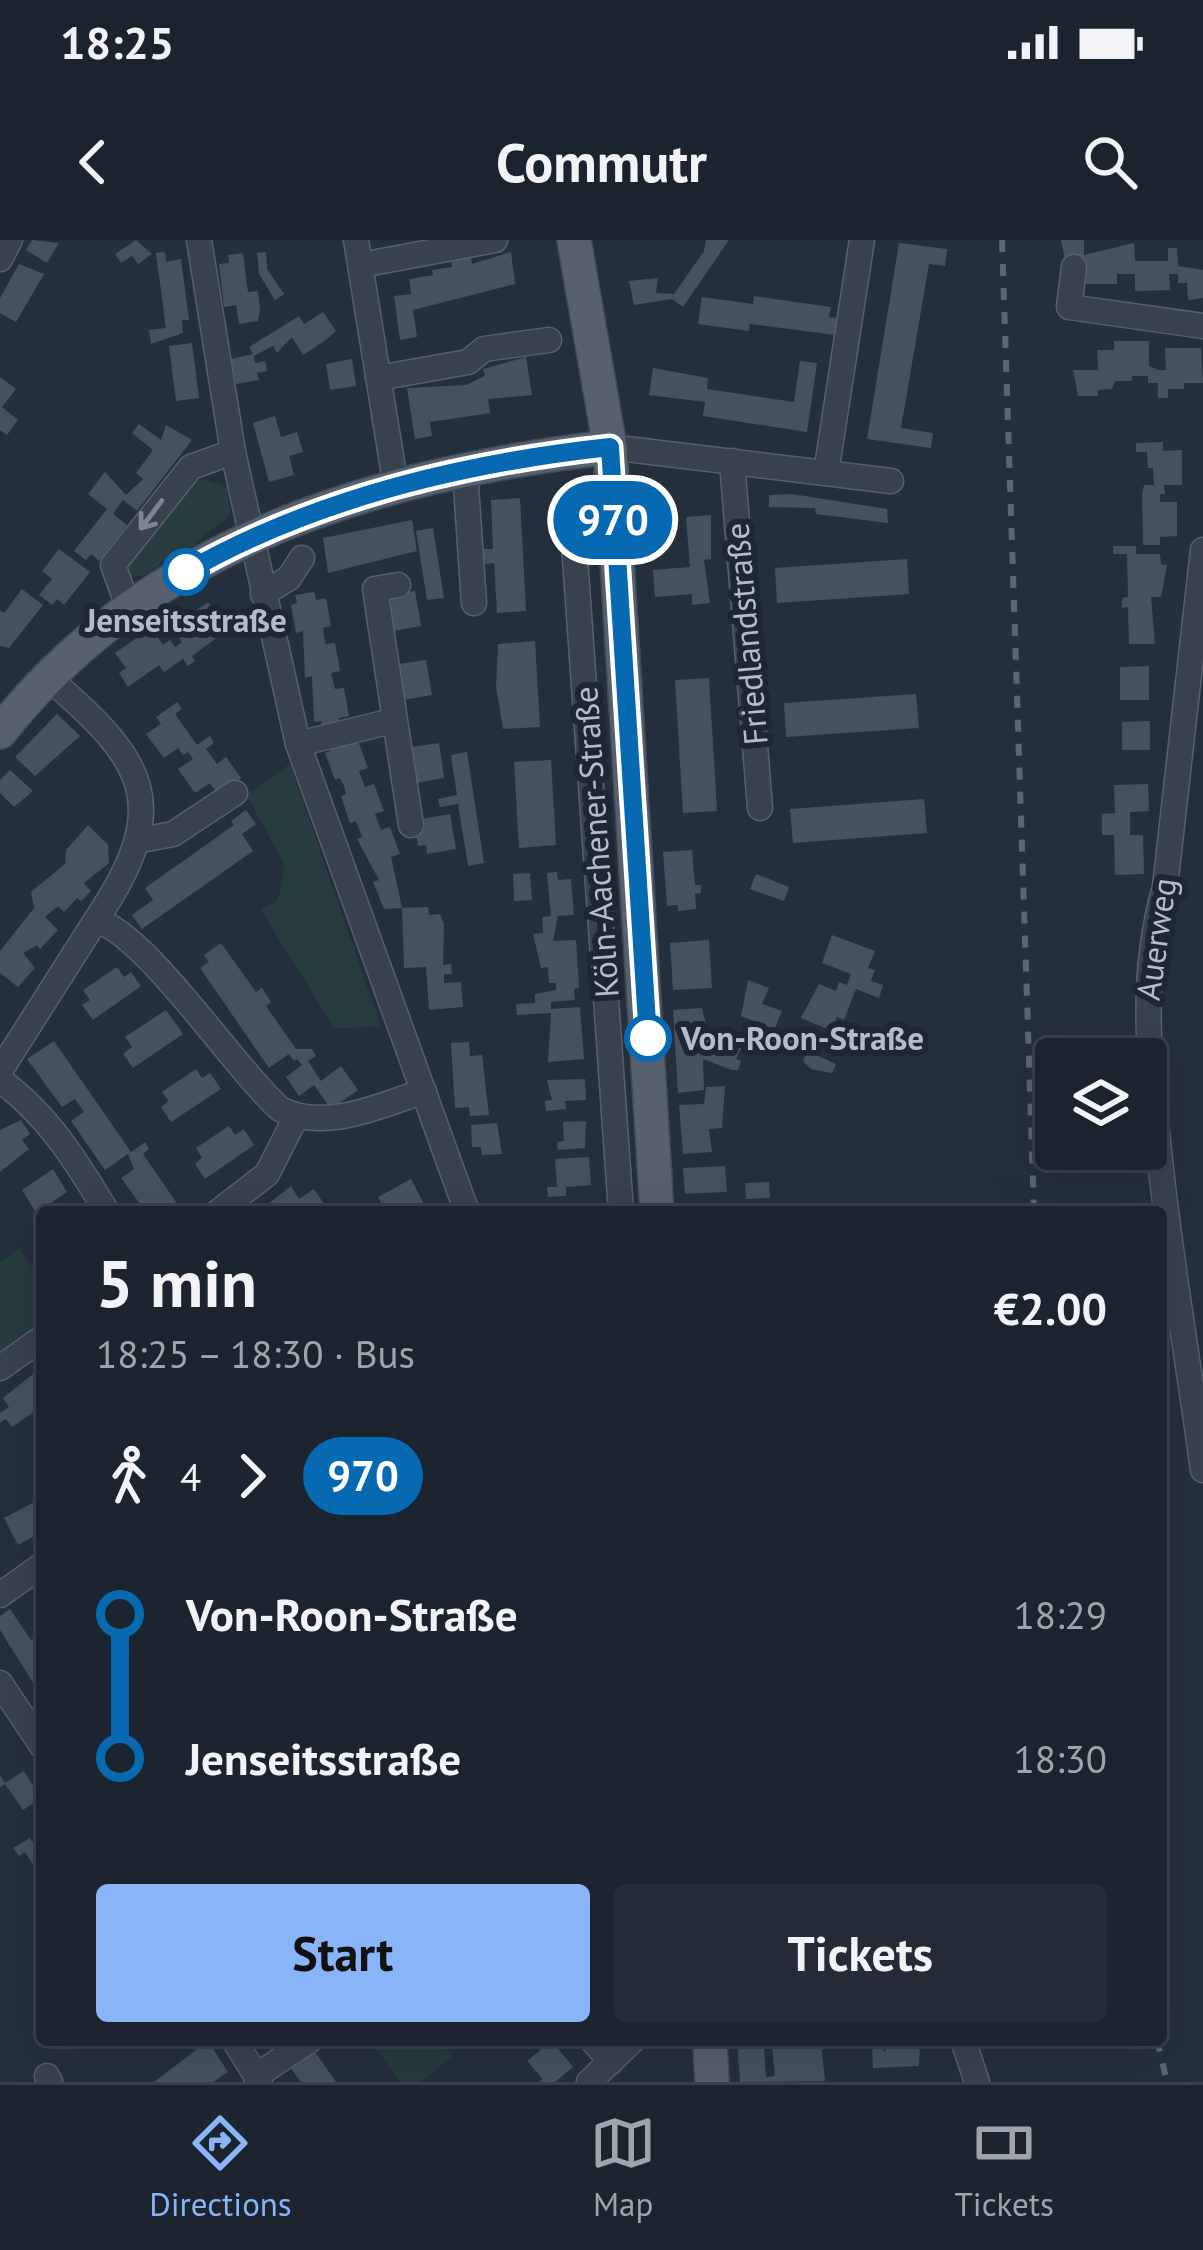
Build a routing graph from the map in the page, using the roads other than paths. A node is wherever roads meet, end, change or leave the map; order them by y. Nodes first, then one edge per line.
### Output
1 (10, 240) edge
2 (199, 240) edge
3 (495, 240) edge
4 (574, 240) edge
5 (862, 240) edge
6 (358, 253) edge
7 (0, 259) edge
8 (1074, 266) dead end
9 (1203, 326) edge
10 (549, 340) dead end
11 (378, 377) junction
12 (610, 447) junction
13 (233, 452) junction
14 (732, 461) junction
15 (465, 471) junction
16 (826, 473) junction
17 (891, 481) dead end
18 (396, 487) junction
19 (249, 535) junction
20 (574, 544) dead end
21 (1203, 550) edge
22 (302, 559) dead end
23 (398, 585) dead end
24 (263, 594) junction
25 (474, 603) dead end
26 (128, 606) junction
27 (45, 675) junction
28 (392, 721) junction
29 (0, 732) edge
30 (298, 744) junction
31 (235, 793) dead end
32 (760, 808) dead end
33 (411, 825) dead end
34 (142, 840) junction
35 (103, 922) junction
36 (0, 1076) edge
37 (424, 1091) junction
38 (296, 1118) junction
39 (103, 1206) edge
40 (226, 1206) edge
41 (465, 1206) edge
42 (621, 1206) edge
43 (657, 1206) edge
44 (1165, 1206) edge
45 (1167, 1222) edge
46 (36, 1342) edge
47 (0, 1368) edge
48 (1203, 1470) edge
49 (36, 1569) edge
50 (0, 1595) edge
51 (0, 1683) edge
52 (36, 1737) edge
53 (237, 2046) edge
54 (302, 2046) edge
55 (597, 2046) edge
56 (627, 2046) edge
57 (710, 2046) edge
58 (965, 2046) edge
59 (611, 2062) junction
60 (258, 2079) edge
61 (589, 2082) edge
62 (712, 2082) edge
63 (977, 2082) edge

1 - 7 street
2 - 13 street
3 - 6 street
4 - 12 main road, Köln-Aachener-Straße
5 - 16 street
6 - 11 street
8 - 9 street
10 - 11 street
11 - 18 street
12 - 14 street
12 - 15 main road
12 - 43 main road, Köln-Aachener-Straße
13 - 19 street
13 -> 26 street
14 - 16 street
14 - 32 street, Friedlandstraße
15 - 18 main road
15 - 25 street
16 - 17 street
18 - 19 main road
19 - 24 street
19 - 26 main road
20 - 42 street, Köln-Aachener-Straße
21 - 44 street, Auerweg
22 - 24 street
23 - 28 street
24 - 30 street
26 - 27 main road
27 - 29 main road
27 - 34 street
28 - 30 street
28 - 33 street
30 - 37 street
31 - 34 street
34 - 35 street
35 - 36 street
35 - 38 street
36 - 39 street
37 - 38 street
37 - 41 street
38 - 40 street
45 - 48 street, Auerweg
46 - 47 street
49 - 50 street
51 - 52 street
53 - 60 street
54 - 60 street
55 - 59 street
56 - 59 street
57 - 62 main road
58 - 63 street
59 - 61 street

